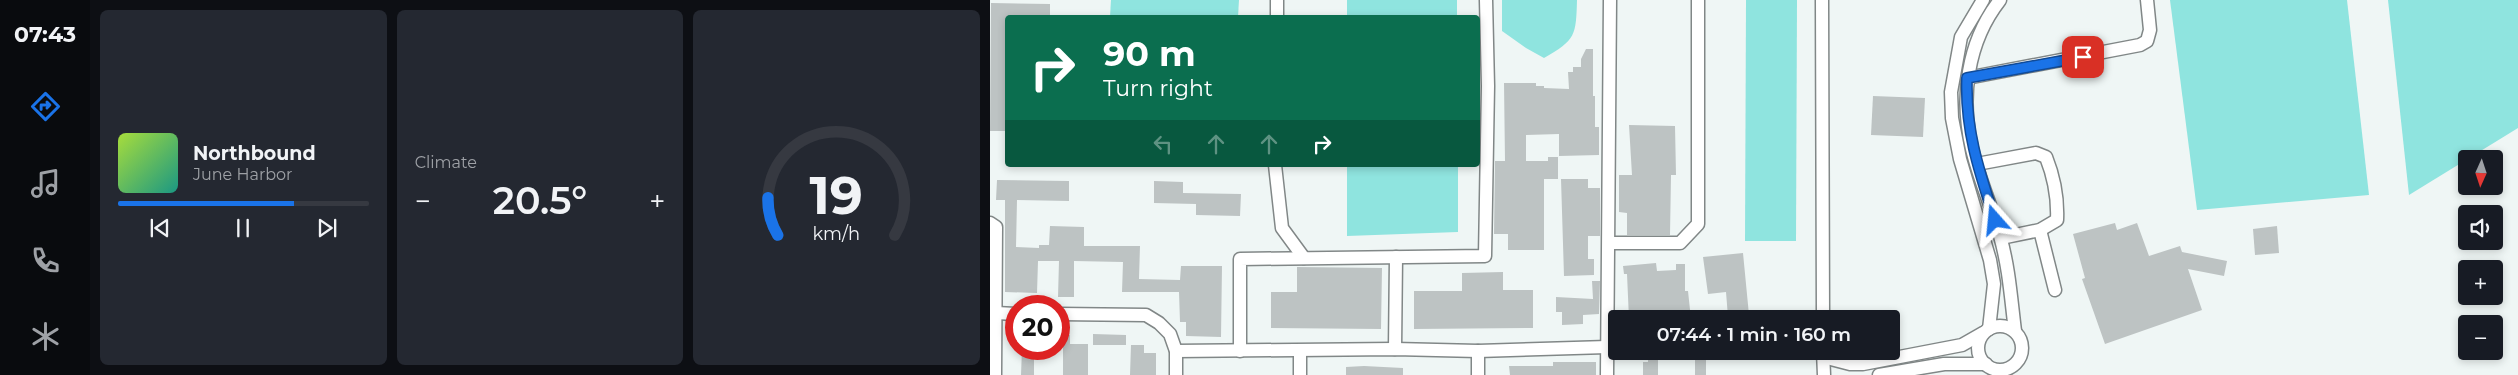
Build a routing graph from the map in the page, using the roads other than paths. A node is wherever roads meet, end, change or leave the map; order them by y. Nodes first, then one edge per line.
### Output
1 (1277, 0) edge
2 (1486, 0) edge
3 (1610, 0) edge
4 (1698, 0) edge
5 (1822, 0) edge
6 (1983, 0) edge
7 (2000, 0) edge
8 (2147, 0) edge
9 (1277, 15) edge
10 (1967, 78) junction
11 (1977, 164) junction
12 (1276, 167) edge
13 (990, 223) edge
14 (2040, 230) junction
15 (2000, 238) junction
16 (1610, 243) junction
17 (1396, 257) junction
18 (1304, 258) junction
19 (2055, 290) dead end
20 (1609, 310) edge
21 (1823, 310) edge
22 (996, 313) junction
23 (1005, 313) edge
24 (1070, 314) edge
25 (1986, 331) junction
26 (2015, 331) junction
27 (1608, 347) edge
28 (1395, 349) junction
29 (1176, 351) junction
30 (1240, 351) junction
31 (1300, 351) junction
32 (1478, 351) junction
33 (1900, 357) edge
34 (1608, 360) edge
35 (1823, 360) edge
36 (1839, 360) edge
37 (1884, 360) edge
38 (2017, 362) junction
39 (1990, 369) edge
40 (995, 375) edge
41 (1176, 375) edge
42 (1300, 375) edge
43 (1478, 375) edge
44 (1608, 375) edge
45 (1824, 375) edge
46 (1879, 375) edge
47 (2011, 375) edge

1 - 9 street
2 - 17 street
3 - 16 street
4 - 16 street
5 - 21 street
6 - 25 street
7 - 10 street
8 - 10 street
10 - 11 street
11 - 14 street
11 - 15 street
12 - 18 street
13 - 22 street
14 - 15 street
14 - 19 street
15 - 26 street
16 - 20 street
17 - 18 street
17 - 28 street
18 - 30 street
22 - 23 street
22 - 40 street
24 - 29 street
25 - 26 street
25 - 33 street
25 - 39 street
26 - 38 street
27 - 32 street
28 - 31 street
28 - 32 street
29 - 30 street
29 - 41 street
30 - 31 street
31 - 42 street
32 - 43 street
34 - 44 street
35 - 45 street
36 - 37 street
38 - 39 street
38 - 47 street
39 - 46 street

